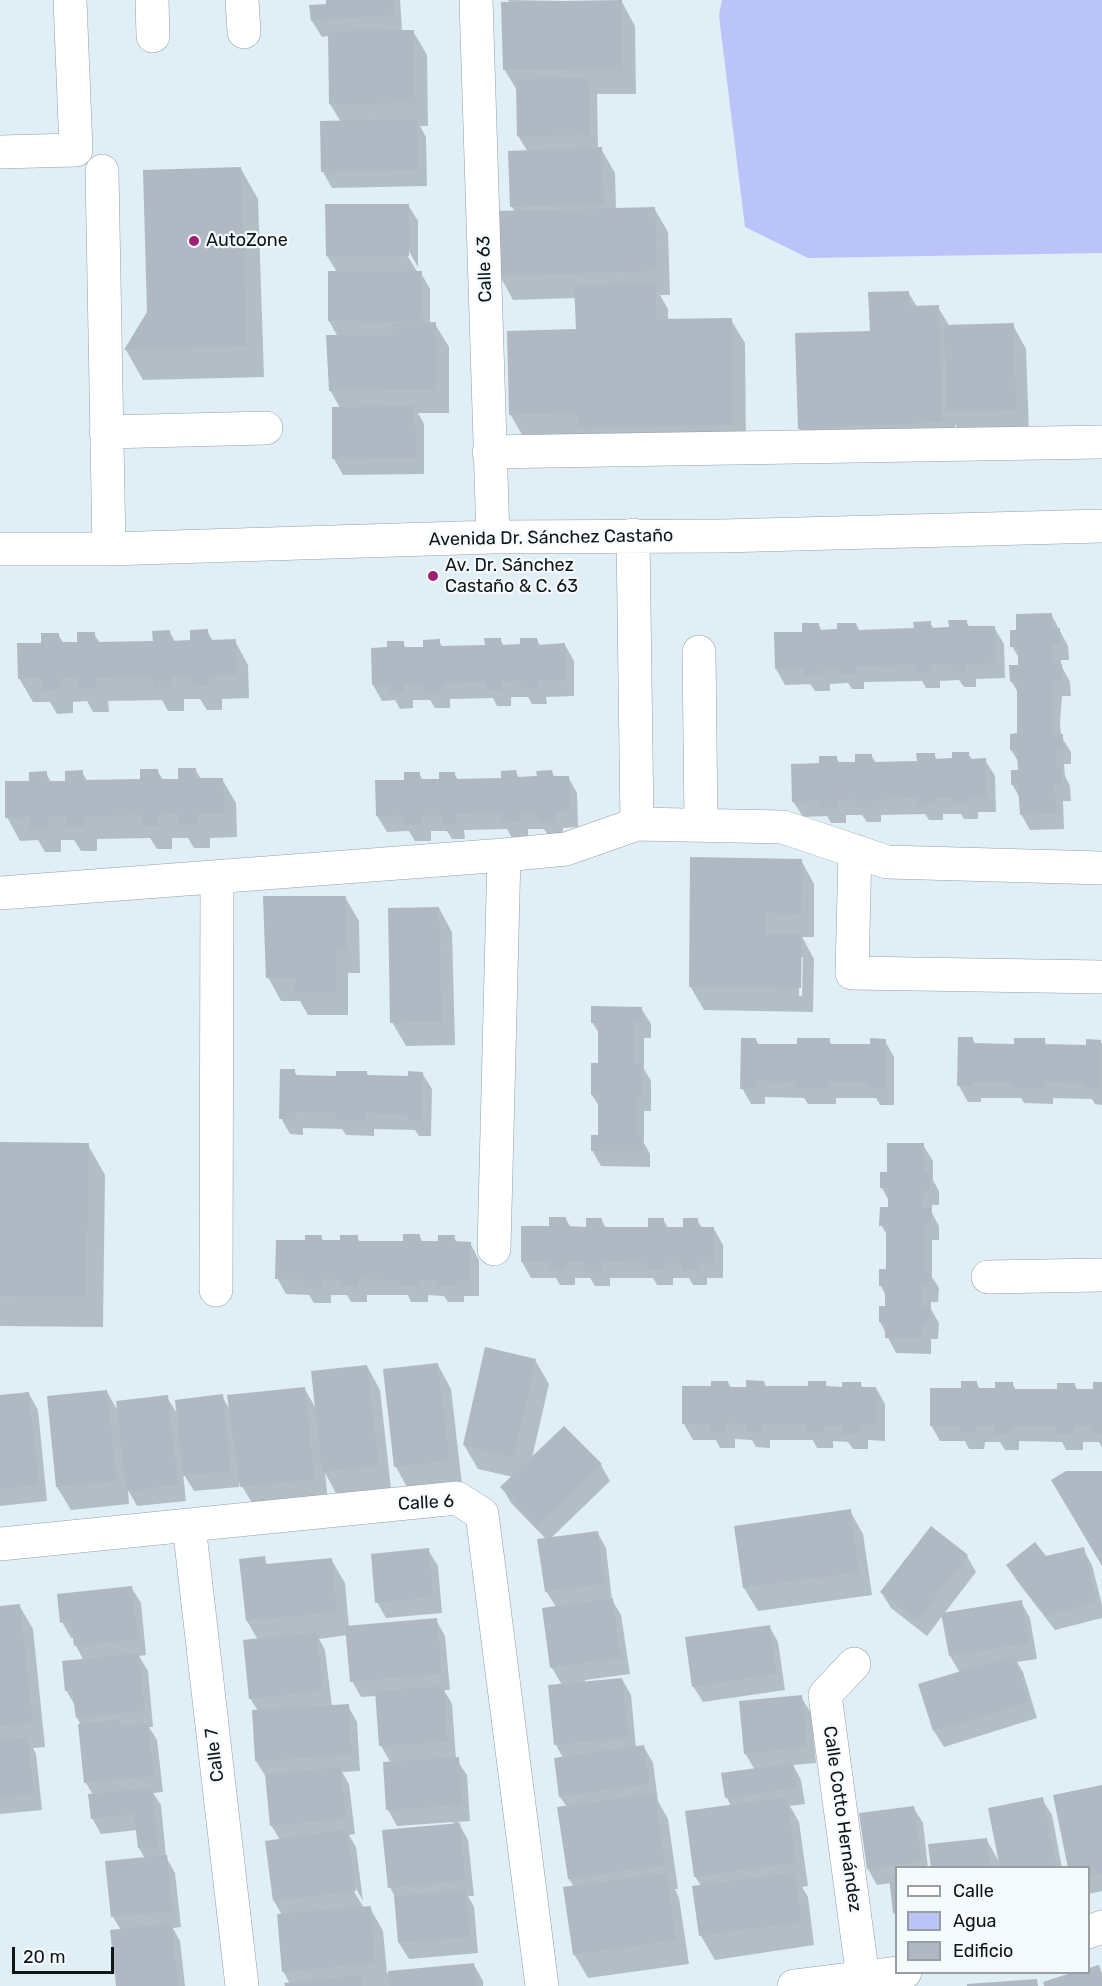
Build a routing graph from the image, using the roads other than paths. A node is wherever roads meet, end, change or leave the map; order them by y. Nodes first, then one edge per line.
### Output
1 (70, 0) edge
2 (152, 0) edge
3 (477, 0) edge
4 (153, 36) dead end
5 (0, 152) edge
6 (102, 171) dead end
7 (266, 428) dead end
8 (106, 432) junction
9 (1102, 442) edge
10 (489, 452) junction
11 (1102, 526) edge
12 (633, 535) junction
13 (493, 537) junction
14 (0, 549) edge
15 (109, 549) junction
16 (699, 652) dead end
17 (637, 824) junction
18 (701, 825) junction
19 (855, 851) junction
20 (504, 855) junction
21 (1102, 868) edge
22 (217, 877) junction
23 (0, 893) edge
24 (1102, 977) edge
25 (494, 1249) dead end
26 (1102, 1275) edge
27 (988, 1277) dead end
28 (216, 1290) dead end
29 (189, 1525) junction
30 (0, 1544) edge
31 (854, 1664) dead end
32 (897, 1974) edge
33 (864, 1982) edge
34 (242, 1986) edge
35 (542, 1986) edge
36 (794, 1986) edge

1 - 5 street
2 - 4 street
3 - 10 street, Calle 63
6 - 8 street
7 - 8 street
8 - 15 street
9 - 10 street
10 - 13 street, Calle 63
11 - 12 street, Avenida Dr. Sánchez Castaño
12 - 13 street, Avenida Dr. Sánchez Castaño
12 - 17 street
13 - 15 street, Avenida Dr. Sánchez Castaño
14 - 15 street, Avenida Dr. Sánchez Castaño
16 - 18 street
17 - 18 street
17 - 20 street
18 - 19 street
19 - 21 street
19 - 24 street
20 - 22 street
20 - 25 street
22 - 23 street
22 - 28 street
26 - 27 street
29 - 30 street, Calle 6
29 - 34 street, Calle 7
29 - 35 street, Calle 6
31 - 33 street, Calle Cotto Hernández
32 - 33 street
33 - 36 street

